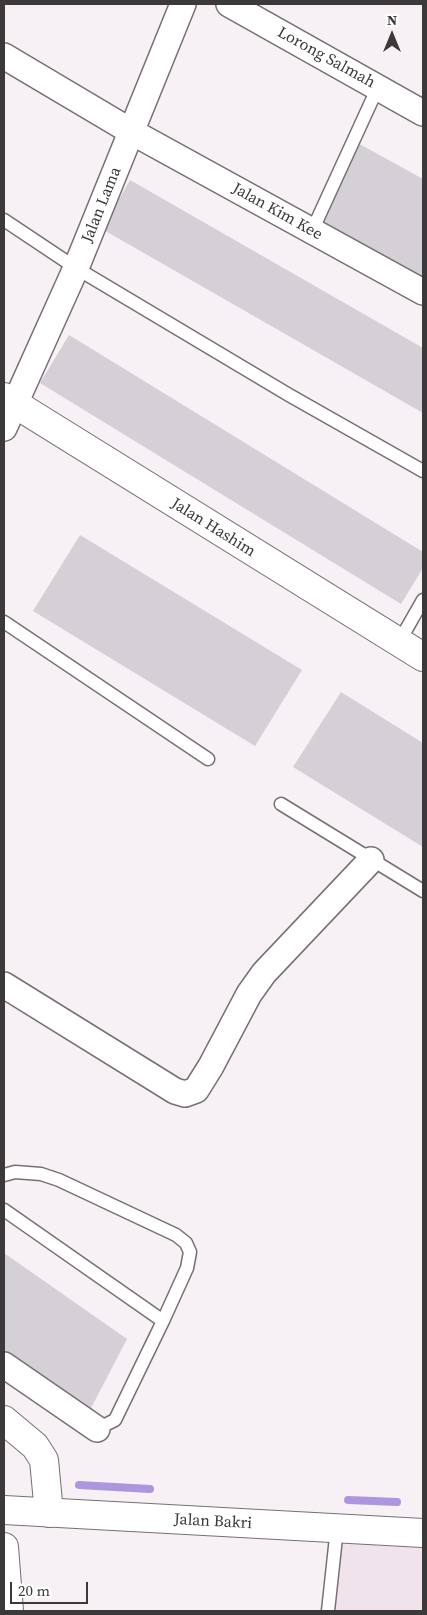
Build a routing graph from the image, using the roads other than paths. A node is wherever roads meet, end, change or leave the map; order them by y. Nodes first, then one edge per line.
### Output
1 (183, 4) edge
2 (229, 4) edge
3 (4, 56) edge
4 (378, 87) junction
5 (423, 113) edge
6 (132, 132) junction
7 (4, 220) edge
8 (312, 231) junction
9 (76, 268) junction
10 (423, 292) edge
11 (7, 410) edge
12 (423, 471) edge
13 (423, 600) edge
14 (4, 622) edge
15 (399, 642) junction
16 (423, 657) edge
17 (208, 759) dead end
18 (281, 804) dead end
19 (370, 860) junction
20 (423, 891) edge
21 (4, 985) edge
22 (4, 1175) edge
23 (4, 1210) edge
24 (163, 1321) junction
25 (4, 1366) edge
26 (6, 1417) edge
27 (97, 1430) joint
28 (4, 1510) edge
29 (49, 1513) junction
30 (337, 1528) junction
31 (423, 1533) edge
32 (4, 1547) edge
33 (9, 1611) edge
34 (328, 1611) edge

1 - 6 street, Jalan Lama
2 - 4 street, Lorong Salmah
3 - 6 street, Jalan Kim Kee
4 - 5 street, Lorong Salmah
4 - 8 lane
6 - 8 street, Jalan Kim Kee
6 - 9 street, Jalan Lama
7 - 9 lane
8 - 10 street, Jalan Kim Kee
9 - 11 street, Jalan Lama
9 - 12 lane
11 - 15 street, Jalan Hashim
13 - 15 lane
14 - 17 lane
15 - 16 street, Jalan Hashim
18 - 19 lane
19 - 20 lane
19 - 21 street
22 - 24 lane
23 - 24 lane
24 - 27 lane
25 - 27 street
26 - 29 street
28 - 29 street, Jalan Bakri
29 - 30 street, Jalan Bakri
30 - 31 street, Jalan Bakri
30 - 34 lane
32 - 33 street

